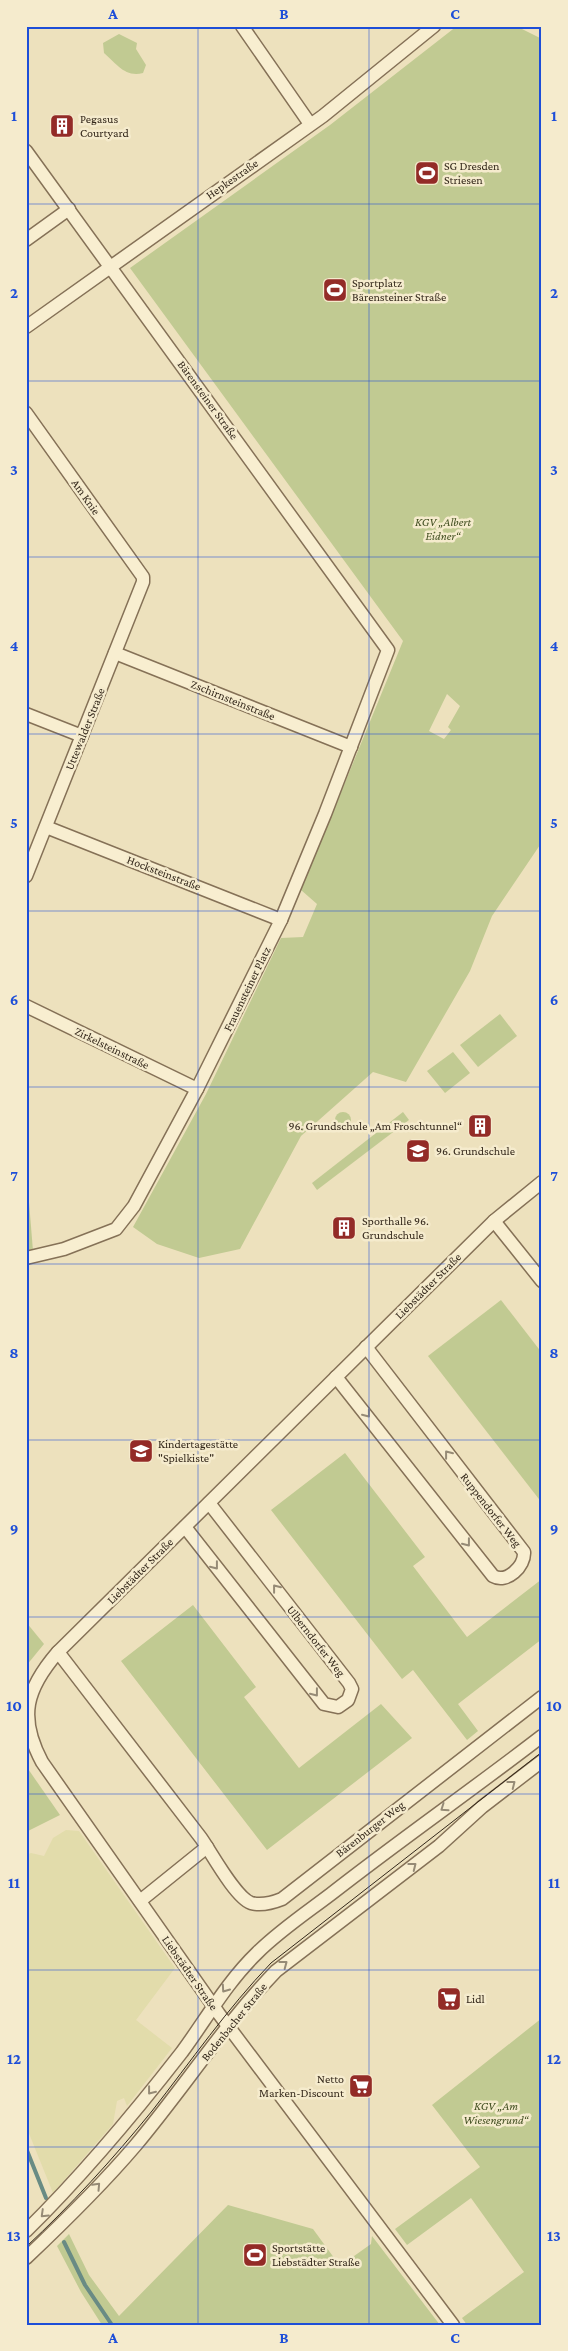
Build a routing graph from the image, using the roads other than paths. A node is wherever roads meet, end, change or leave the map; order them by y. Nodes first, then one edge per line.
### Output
1 (242, 26) edge
2 (434, 26) edge
3 (310, 124) junction
4 (26, 151) edge
5 (68, 209) junction
6 (26, 240) edge
7 (111, 266) junction
8 (26, 327) edge
9 (26, 414) edge
10 (144, 582) joint
11 (388, 650) joint
12 (115, 653) junction
13 (26, 714) edge
14 (82, 736) junction
15 (351, 747) junction
16 (46, 827) junction
17 (26, 876) edge
18 (281, 920) junction
19 (26, 1006) edge
20 (197, 1089) junction
21 (542, 1182) edge
22 (494, 1221) junction
23 (28, 1257) edge
24 (542, 1282) edge
25 (366, 1347) junction
26 (336, 1377) junction
27 (209, 1503) junction
28 (185, 1527) junction
29 (58, 1652) junction
30 (542, 1697) edge
31 (542, 1736) edge
32 (542, 1761) edge
33 (207, 1847) junction
34 (140, 1901) junction
35 (213, 2006) junction
36 (228, 2026) junction
37 (26, 2231) edge
38 (26, 2258) edge
39 (453, 2325) edge

1 - 3 street
2 - 3 street, Hepkestraße
3 - 7 street, Hepkestraße
4 - 5 street, Bärensteiner Straße
5 - 6 street
5 - 7 street, Bärensteiner Straße
7 - 8 street, Hepkestraße
7 - 11 street, Bärensteiner Straße
9 - 10 street, Am Knie
10 - 12 street, Uttewalder Straße
11 - 15 street, Frauensteiner Platz
12 - 14 street, Uttewalder Straße
12 - 15 street, Zschirnsteinstraße
13 - 14 street
14 - 16 street, Uttewalder Straße
15 - 18 street, Frauensteiner Platz
16 - 17 street, Uttewalder Straße
16 - 18 street, Hocksteinstraße
18 - 20 street, Frauensteiner Platz
19 - 20 street, Zirkelsteinstraße
20 - 23 street, Frauensteiner Platz
21 - 22 street, Liebstädter Straße
22 - 24 street
22 - 25 street, Liebstädter Straße
25 - 26 street, Liebstädter Straße
26 -> 25 street, Ruppendorfer Weg
26 - 27 street, Liebstädter Straße
27 - 28 street, Liebstädter Straße
28 -> 27 street, Ulberndorfer Weg
28 - 29 street, Liebstädter Straße
29 - 33 street, Bärenburger Weg
29 - 34 street, Liebstädter Straße
30 - 33 street, Bärenburger Weg
31 -> 35 street, Bodenbacher Straße
36 -> 32 street, Bodenbacher Straße
33 - 34 street
34 - 35 street, Liebstädter Straße
35 - 36 street, Liebstädter Straße
35 -> 37 street, Bodenbacher Straße
38 -> 36 street, Bodenbacher Straße
36 - 39 street, Liebstädter Straße

